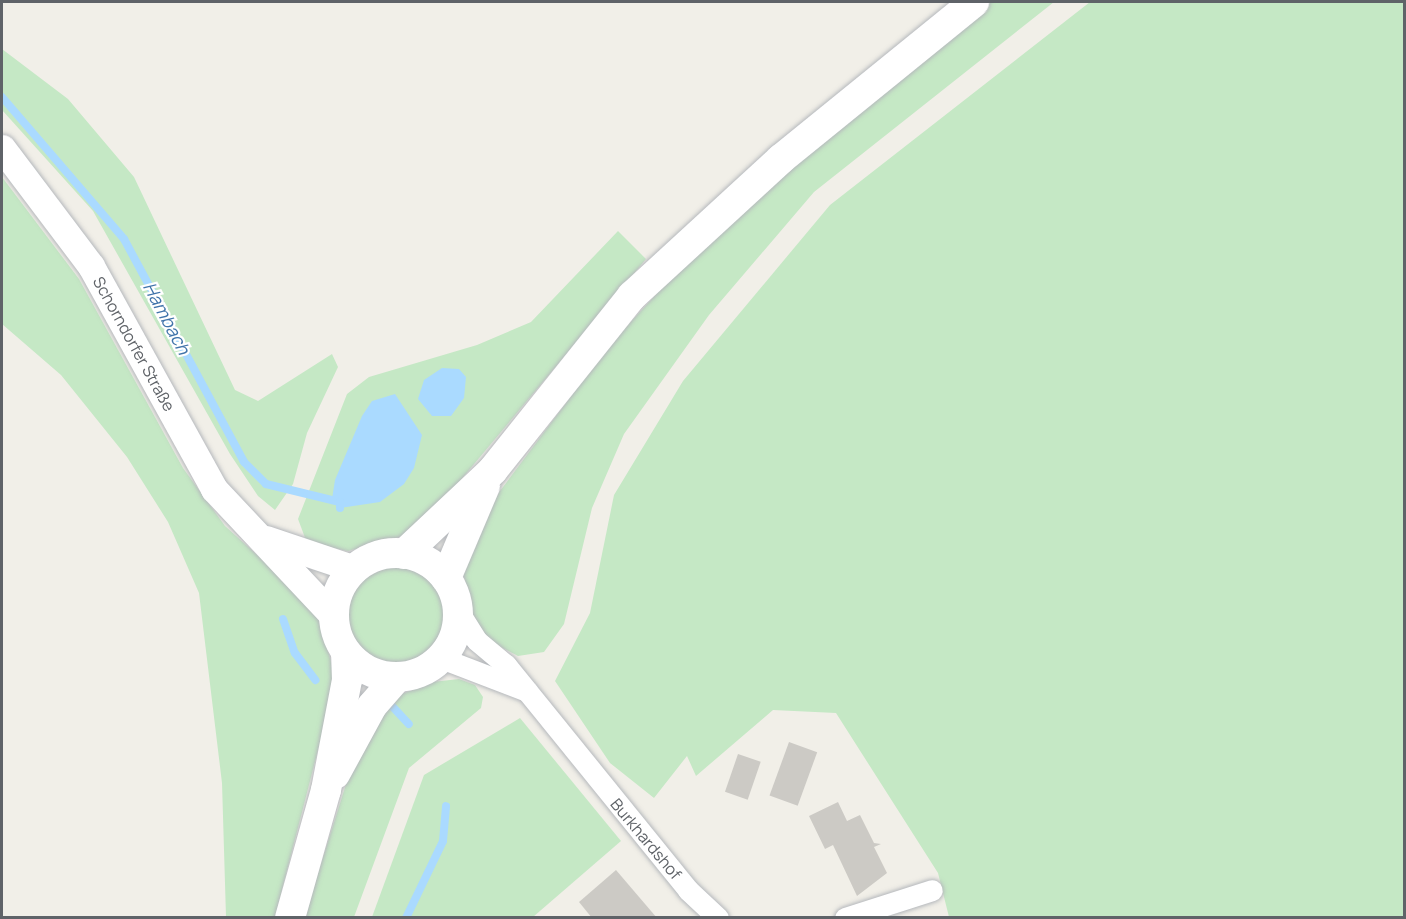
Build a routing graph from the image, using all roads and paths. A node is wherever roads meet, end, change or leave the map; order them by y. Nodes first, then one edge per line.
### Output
1 (974, 2) edge
2 (2, 148) edge
3 (493, 470) junction
4 (266, 539) junction
5 (404, 554) junction
6 (355, 569) junction
7 (446, 578) junction
8 (457, 609) junction
9 (334, 617) junction
10 (346, 653) junction
11 (441, 658) junction
12 (396, 678) junction
13 (527, 691) junction
14 (326, 790) junction
15 (932, 890) dead end
16 (715, 916) edge
17 (290, 918) edge
18 (844, 918) edge

1 - 3 main road
2 - 4 street, Schorndorfer Straße
3 - 5 main road
3 - 7 main road
4 - 6 street, Schorndorfer Straße
4 - 9 street, Schorndorfer Straße
5 - 6 main road
5 - 7 main road
6 - 9 main road
7 - 8 main road
8 - 11 main road
8 - 13 street, Burkhardshof
9 - 10 main road
10 - 12 main road
10 - 14 main road
11 - 12 main road
11 - 13 street
12 - 14 main road
13 - 16 street, Burkhardshof
14 - 17 main road
15 - 18 street

